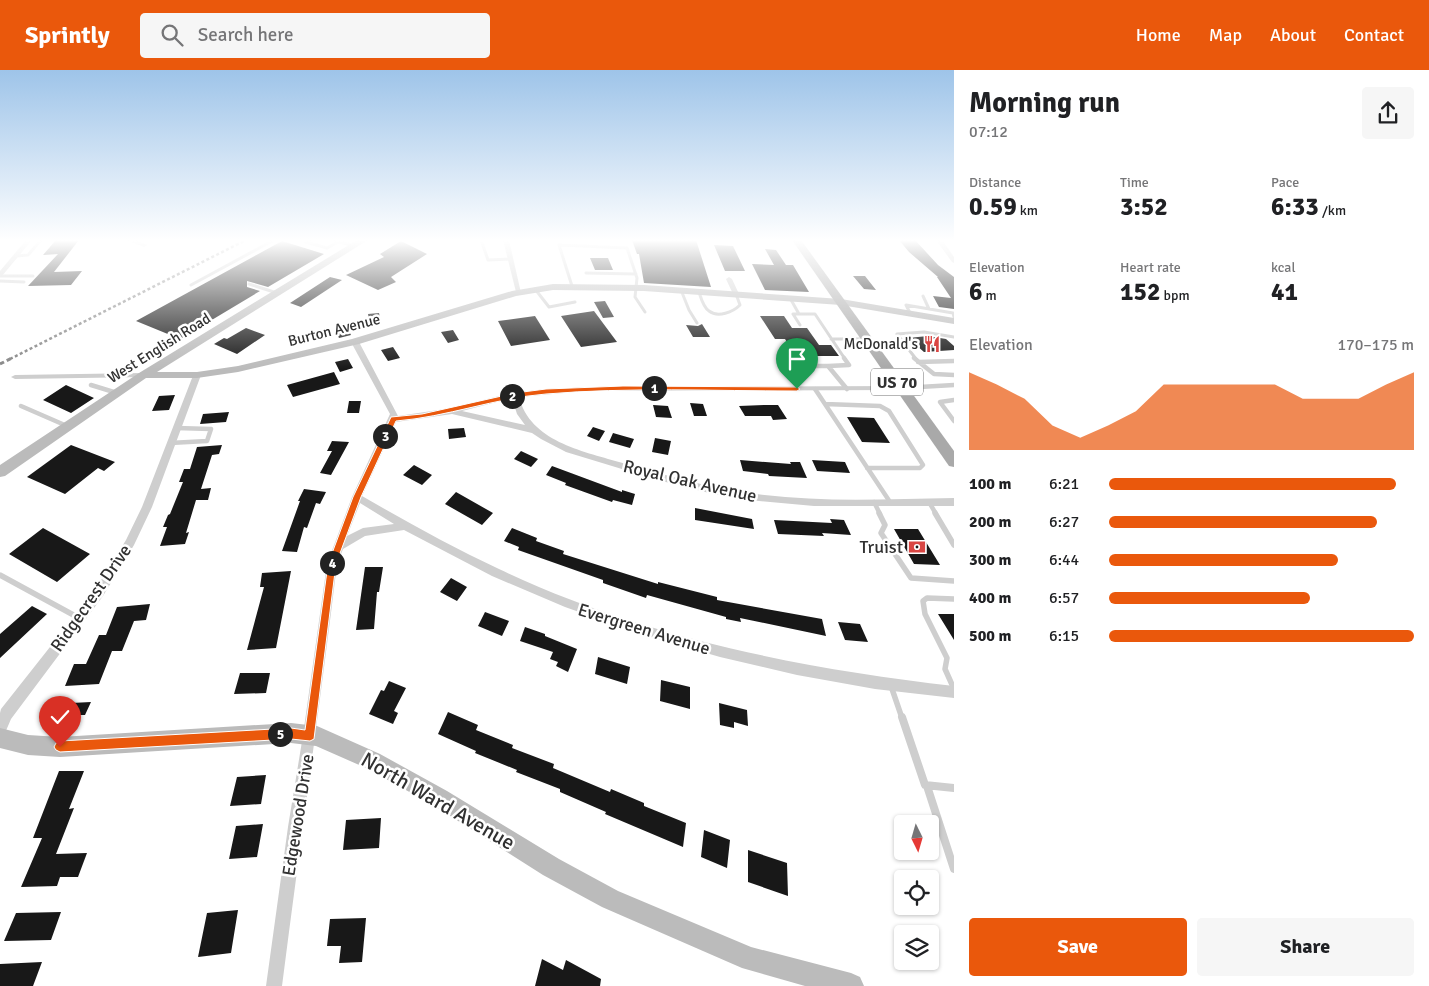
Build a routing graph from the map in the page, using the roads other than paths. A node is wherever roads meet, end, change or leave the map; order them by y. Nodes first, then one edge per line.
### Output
1 (195, 283) edge
2 (294, 283) edge
3 (516, 283) edge
4 (571, 283) edge
5 (637, 283) edge
6 (731, 283) edge
7 (827, 283) edge
8 (249, 284) dead end
9 (191, 285) dead end
10 (572, 286) junction
11 (535, 288) junction
12 (638, 288) junction
13 (681, 290) junction
14 (519, 292) junction
15 (699, 292) junction
16 (277, 293) junction
17 (736, 294) junction
18 (923, 296) dead end
19 (790, 298) junction
20 (575, 302) dead end
21 (841, 302) junction
22 (930, 309) junction
23 (645, 312) dead end
24 (910, 313) junction
25 (799, 314) junction
26 (954, 317) edge
27 (954, 322) edge
28 (697, 323) dead end
29 (800, 325) dead end
30 (954, 337) edge
31 (831, 339) junction
32 (866, 339) junction
33 (354, 342) junction
34 (954, 361) edge
35 (918, 362) junction
36 (791, 366) dead end
37 (828, 366) junction
38 (143, 375) junction
39 (197, 375) junction
40 (954, 375) edge
41 (15, 377) dead end
42 (91, 385) dead end
43 (954, 385) edge
44 (901, 388) junction
45 (815, 389) junction
46 (847, 389) junction
47 (117, 393) junction
48 (515, 395) junction
49 (954, 400) edge
50 (825, 404) junction
51 (21, 406) dead end
52 (452, 411) junction
53 (393, 419) junction
54 (954, 421) edge
55 (68, 426) junction
56 (176, 428) junction
57 (533, 430) junction
58 (170, 443) junction
59 (954, 462) edge
60 (868, 468) junction
61 (0, 472) edge
62 (357, 497) junction
63 (874, 502) junction
64 (890, 502) junction
65 (930, 502) junction
66 (954, 502) edge
67 (405, 526) junction
68 (954, 545) edge
69 (339, 546) junction
70 (0, 575) edge
71 (954, 581) edge
72 (954, 599) edge
73 (79, 619) junction
74 (950, 664) edge
75 (890, 684) junction
76 (954, 691) edge
77 (0, 728) edge
78 (310, 735) junction
79 (0, 738) edge
80 (927, 786) junction
81 (954, 788) edge
82 (954, 870) edge
83 (274, 986) edge
84 (851, 986) edge

1 - 9 lane
2 - 16 street, West English Road
3 - 14 street
4 - 10 lane
5 - 12 lane
6 - 17 street
7 - 21 main road, US 70
8 - 16 lane
10 - 11 street, Burton Avenue
10 - 12 street, Burton Avenue
11 - 14 street, Burton Avenue
11 - 20 lane
12 - 13 street, Burton Avenue
12 - 23 lane
13 - 15 street, Burton Avenue
13 - 28 lane
14 - 33 street, Burton Avenue
15 - 17 street, Burton Avenue
15 - 17 lane
16 - 38 street, West English Road
17 - 19 street, Burton Avenue
18 - 22 lane
19 - 21 street, Burton Avenue
19 - 25 lane
21 - 24 street, Burton Avenue
21 - 32 main road, US 70
22 - 24 lane
22 - 26 lane
24 - 27 street, Burton Avenue
25 - 29 lane
25 - 31 lane
30 - 35 lane
31 - 32 lane
31 - 37 lane
32 - 44 main road, US 70
33 - 39 street, Burton Avenue
33 - 53 street
34 - 35 lane
35 - 40 lane
36 - 37 lane
37 - 46 lane
38 - 39 street, Burton Avenue
38 - 41 street, Burton Avenue
38 - 47 street, West English Road
39 - 56 street, Ridgecrest Drive
42 - 47 lane
43 - 44 lane
44 - 46 street
44 - 59 main road, US 70
45 - 46 street
45 - 48 street
45 - 50 lane
47 - 55 street, West English Road
48 - 52 street
48 - 57 street
49 - 54 lane
50 - 60 lane
50 - 60 lane
51 - 55 lane
52 - 53 street
52 - 57 street, Royal Oak Avenue
53 - 62 street, Edgewood Drive
55 - 61 street, West English Road
56 - 58 street, Ridgecrest Drive
56 - 58 lane
57 - 63 street, Royal Oak Avenue
58 - 73 street, Ridgecrest Drive
60 - 64 lane
62 - 67 street, Evergreen Avenue
62 - 69 street, Edgewood Drive
63 - 64 street, Royal Oak Avenue
63 - 71 lane
64 - 65 street, Royal Oak Avenue
65 - 66 street, Royal Oak Avenue
65 - 68 lane
67 - 69 street
67 - 75 street, Evergreen Avenue
69 - 78 street, Edgewood Drive
70 - 73 lane
72 - 74 lane
73 - 77 street, Ridgecrest Drive
74 - 76 lane
75 - 76 street, Evergreen Avenue
75 - 80 lane
78 - 79 street, North Ward Avenue
78 - 83 street, Edgewood Drive
78 - 84 street, North Ward Avenue
80 - 81 lane
80 - 82 lane

